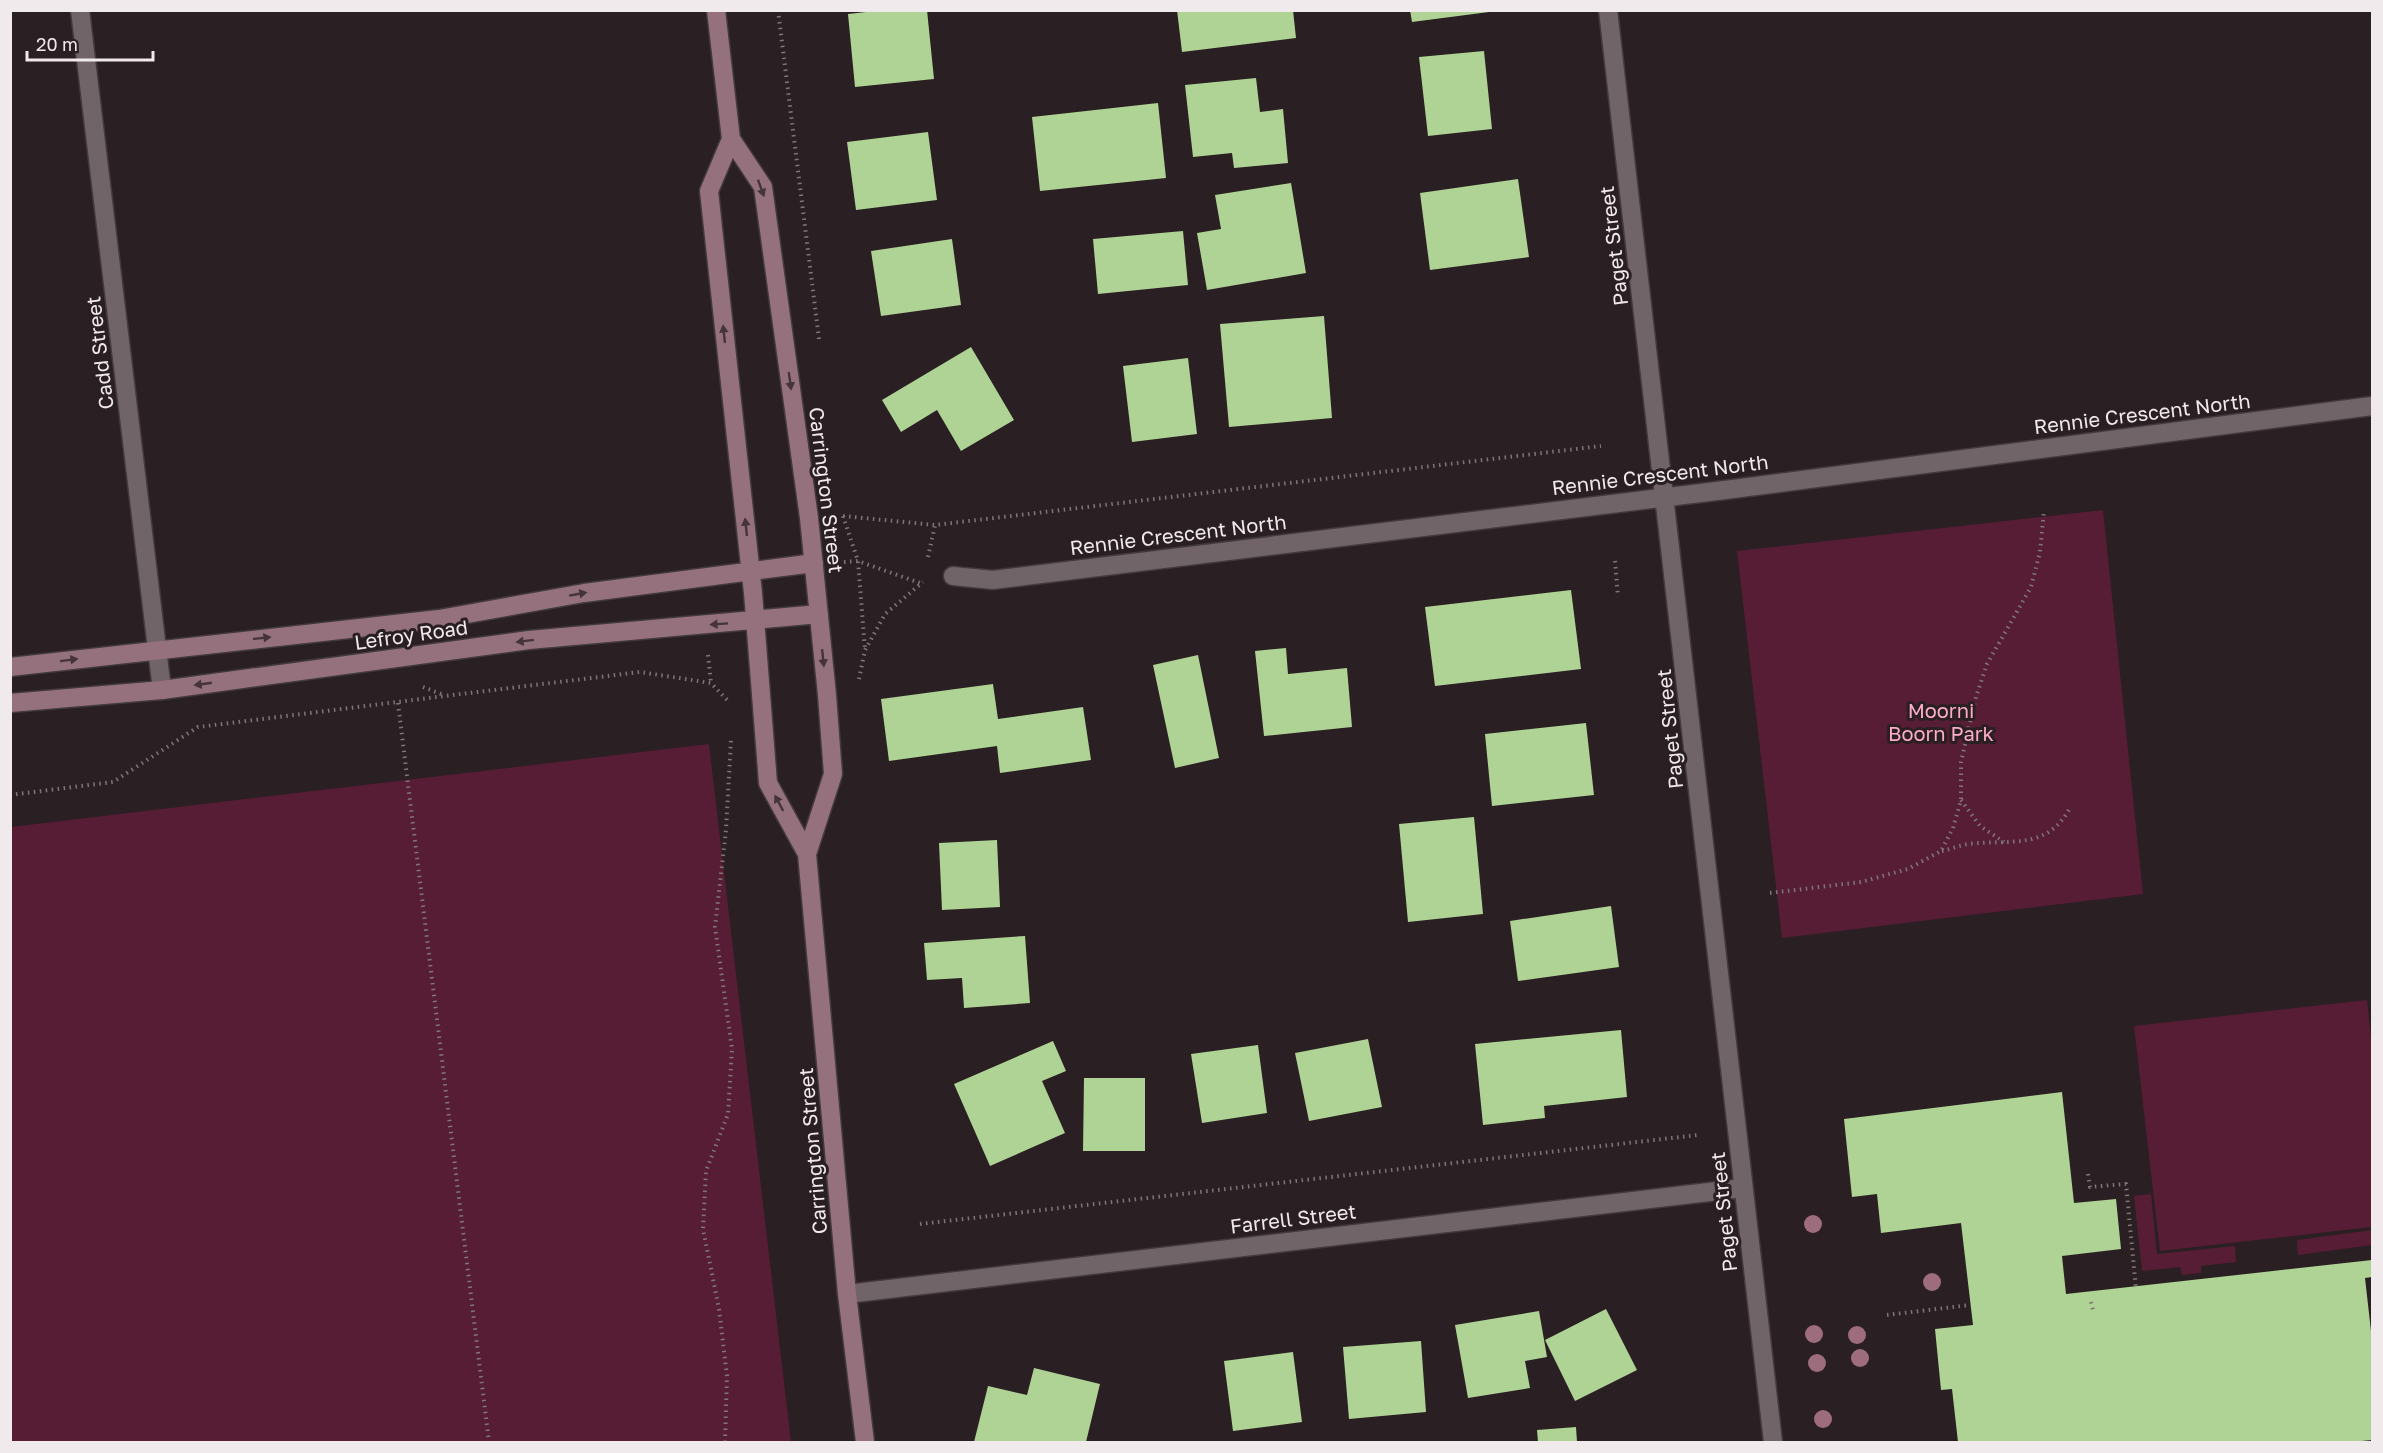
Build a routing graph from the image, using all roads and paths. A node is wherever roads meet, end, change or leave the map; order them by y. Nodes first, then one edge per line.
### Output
1 (81, 10) edge
2 (716, 10) edge
3 (778, 10) edge
4 (1608, 10) edge
5 (731, 139) junction
6 (819, 340) dead end
7 (2373, 406) edge
8 (1601, 446) dead end
9 (1665, 496) junction
10 (841, 510) dead end
11 (2044, 510) dead end
12 (843, 516) junction
13 (858, 561) junction
14 (1615, 561) dead end
15 (814, 563) junction
16 (751, 572) junction
17 (953, 576) joint
18 (923, 584) junction
19 (1618, 597) dead end
20 (819, 614) junction
21 (756, 622) junction
22 (158, 650) junction
23 (865, 650) junction
24 (708, 655) dead end
25 (10, 667) edge
26 (858, 682) dead end
27 (711, 683) junction
28 (162, 690) junction
29 (10, 703) edge
30 (398, 703) junction
31 (731, 704) dead end
32 (731, 734) dead end
33 (10, 795) edge
34 (1961, 800) junction
35 (2071, 806) dead end
36 (2004, 842) junction
37 (1941, 851) junction
38 (807, 854) junction
39 (1770, 892) dead end
40 (1698, 1134) dead end
41 (2088, 1173) dead end
42 (1743, 1188) junction
43 (920, 1224) dead end
44 (2136, 1289) dead end
45 (847, 1294) junction
46 (2091, 1302) dead end
47 (1970, 1305) dead end
48 (2092, 1310) dead end
49 (1887, 1315) dead end
50 (489, 1443) edge
51 (725, 1443) edge
52 (865, 1443) edge
53 (1773, 1443) edge

1 - 22 street, Cadd Street
2 - 5 main road, Carrington Street
3 - 6 path
4 - 9 street, Paget Street
5 -> 15 main road, Carrington Street
16 -> 5 main road, Carrington Street
7 - 9 street, Rennie Crescent North
8 - 12 path
9 - 17 street, Rennie Crescent North
9 - 42 street, Paget Street
10 - 12 path
11 - 34 path
12 - 13 path
13 - 18 path
13 - 23 path
14 - 19 path
15 - 16 main road, Lefroy Road
15 - 20 main road, Carrington Street
16 - 21 main road, Carrington Street
22 -> 16 main road, Lefroy Road
17 - 18 path
18 - 23 path
20 - 21 main road, Lefroy Road
20 -> 38 main road, Carrington Street
21 -> 28 main road, Lefroy Road
38 -> 21 main road, Carrington Street
25 -> 22 main road, Lefroy Road
22 - 28 street, Cadd Street
23 - 26 path
24 - 27 path
27 - 30 path
27 - 31 path
28 - 29 main road, Lefroy Road
30 - 33 path
30 - 50 path
32 - 51 path
34 - 36 path
34 - 37 path
35 - 36 path
36 - 37 path
37 - 39 path
38 - 45 main road, Carrington Street
40 - 43 path
41 - 44 path
42 - 45 street, Farrell Street
42 - 53 street, Paget Street
45 - 52 main road, Carrington Street
46 - 48 path
47 - 49 path

